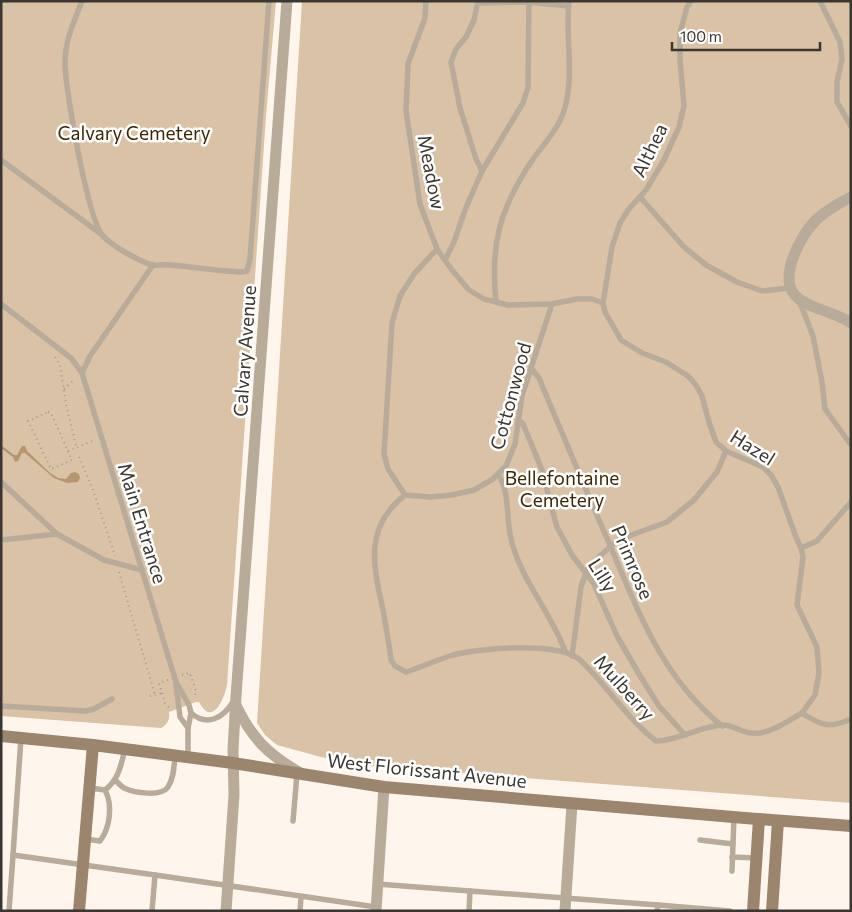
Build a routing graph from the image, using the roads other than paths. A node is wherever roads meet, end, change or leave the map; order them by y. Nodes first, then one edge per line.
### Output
1 (82, 1) edge
2 (269, 1) edge
3 (287, 1) edge
4 (426, 1) edge
5 (691, 1) edge
6 (820, 1) edge
7 (478, 2) edge
8 (529, 2) edge
9 (568, 4) edge
10 (842, 56) junction
11 (851, 59) edge
12 (851, 126) edge
13 (1, 160) edge
14 (482, 171) junction
15 (640, 197) junction
16 (851, 197) edge
17 (102, 236) junction
18 (437, 249) junction
19 (445, 260) junction
20 (153, 265) junction
21 (790, 288) junction
22 (798, 298) junction
23 (496, 302) junction
24 (603, 303) junction
25 (1, 304) edge
26 (552, 304) junction
27 (851, 323) edge
28 (531, 368) junction
29 (82, 373) junction
30 (518, 420) junction
31 (851, 446) edge
32 (726, 451) junction
33 (498, 474) junction
34 (1, 482) edge
35 (405, 495) junction
36 (851, 502) edge
37 (57, 534) junction
38 (1, 540) edge
39 (610, 546) junction
40 (801, 548) junction
41 (142, 570) junction
42 (586, 573) junction
43 (565, 652) junction
44 (572, 656) junction
45 (176, 682) junction
46 (112, 700) dead end
47 (236, 700) junction
48 (1, 706) edge
49 (191, 713) junction
50 (802, 713) junction
51 (851, 719) edge
52 (722, 726) junction
53 (188, 728) junction
54 (685, 735) junction
55 (1, 736) edge
56 (21, 738) junction
57 (93, 745) junction
58 (124, 749) junction
59 (182, 756) junction
60 (233, 763) junction
61 (301, 774) junction
62 (115, 780) junction
63 (384, 787) junction
64 (89, 788) junction
65 (105, 790) junction
66 (572, 804) junction
67 (734, 818) junction
68 (759, 820) junction
69 (293, 821) dead end
70 (778, 821) junction
71 (851, 826) edge
72 (85, 839) junction
73 (700, 840) dead end
74 (733, 844) junction
75 (13, 855) junction
76 (732, 857) junction
77 (756, 858) junction
78 (83, 864) junction
79 (732, 872) dead end
80 (155, 875) junction
81 (377, 884) junction
82 (228, 885) junction
83 (470, 891) junction
84 (301, 897) junction
85 (566, 898) junction
86 (657, 908) edge
87 (376, 909) edge
88 (9, 911) edge
89 (79, 911) edge
90 (152, 911) edge
91 (226, 911) edge
92 (300, 911) edge
93 (469, 911) edge
94 (565, 911) edge
95 (730, 911) edge
96 (753, 911) edge
97 (772, 911) edge

1 - 17 lane
2 - 20 lane
3 - 47 street, Calvary Avenue
4 - 18 lane, Meadow
5 - 15 lane, Althea
6 - 10 lane
7 - 8 lane
7 - 14 lane
8 - 9 lane
8 - 14 lane
9 - 23 lane
10 - 11 lane
10 - 12 lane
13 - 17 lane
14 - 19 lane
15 - 21 lane
15 - 24 lane, Althea
16 - 21 street
17 - 20 lane
18 - 19 lane, Meadow
18 - 35 lane
19 - 23 lane, Meadow
20 - 29 lane
21 - 22 street
22 - 27 street
22 - 31 lane
23 - 26 lane, Meadow
24 - 26 lane, Meadow
24 - 32 lane, Hazel
25 - 29 lane
26 - 28 lane, Cottonwood
28 - 30 lane, Cottonwood
28 - 39 lane, Primrose
29 - 41 lane, Main Entrance
30 - 33 lane, Cottonwood
30 - 42 lane, Lilly
32 - 39 lane
32 - 40 lane, Hazel
33 - 35 lane, Cottonwood
33 - 43 lane
34 - 37 lane
35 - 43 lane, Mulberry
36 - 40 lane
37 - 38 lane
37 - 41 lane
39 - 42 lane
39 - 52 lane, Primrose
40 - 50 lane, Hazel
41 - 45 lane, Main Entrance
42 - 44 lane
42 - 54 lane, Lilly
43 - 44 lane, Mulberry
44 - 54 lane, Mulberry
45 - 49 lane, Main Entrance
45 - 53 lane, Main Entrance
46 - 48 lane
47 - 49 lane
47 - 60 street, Calvary Avenue
47 - 61 street
49 - 53 lane, Main Entrance
50 - 51 lane
50 - 52 lane, Mulberry
52 - 54 lane, Mulberry
53 - 59 lane, Main Entrance
55 - 56 main road, West Florissant Avenue
56 - 57 main road, West Florissant Avenue
56 - 75 lane
57 - 58 main road, West Florissant Avenue
57 - 64 main road
58 - 59 main road, West Florissant Avenue
58 - 62 lane
59 - 60 main road, West Florissant Avenue
59 - 62 lane, Main Entrance
60 - 61 main road, West Florissant Avenue
60 - 82 street, Calvary Avenue
61 - 63 main road, West Florissant Avenue
61 - 69 lane
62 - 65 lane
63 - 66 main road, West Florissant Avenue
63 - 81 street
64 - 65 lane
64 - 72 main road
65 - 72 lane
66 - 67 main road, West Florissant Avenue
66 - 85 street
67 - 68 main road, West Florissant Avenue
67 - 74 lane
68 - 70 main road, West Florissant Avenue
68 - 77 main road
70 - 71 main road, West Florissant Avenue
70 - 97 main road
72 - 78 main road
73 - 74 lane
74 - 76 lane
75 - 78 lane
75 - 88 lane
76 - 77 lane
76 - 79 lane
77 - 96 main road
78 - 80 lane
78 - 89 main road
80 - 82 lane
80 - 90 lane
81 - 83 lane
81 - 87 street
82 - 84 lane
82 - 91 street, Calvary Avenue
83 - 85 lane
83 - 93 lane
84 - 87 lane
84 - 92 lane
85 - 86 lane
85 - 94 street
86 - 95 lane

